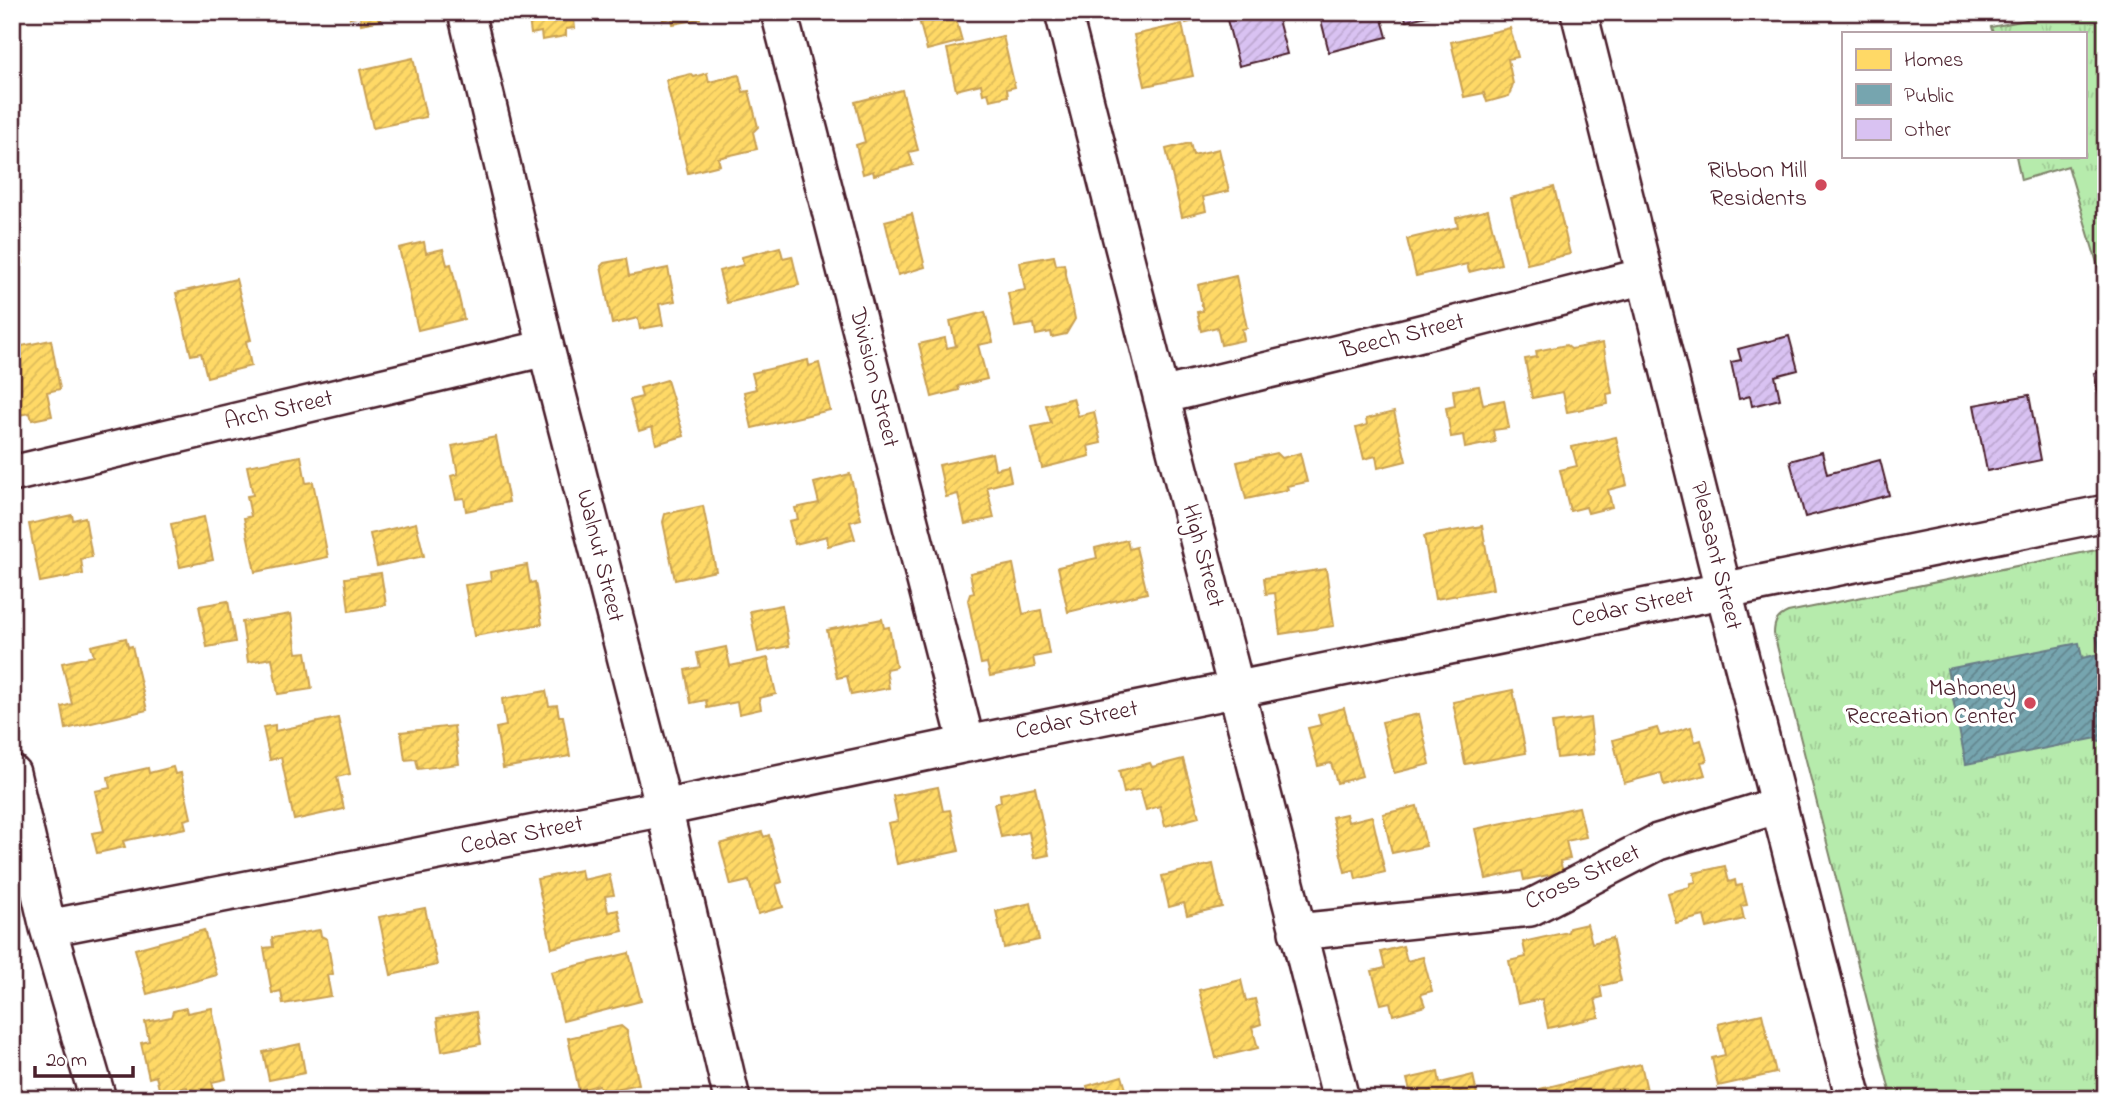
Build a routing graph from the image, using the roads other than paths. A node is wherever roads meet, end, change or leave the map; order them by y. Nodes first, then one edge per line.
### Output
1 (466, 12) edge
2 (779, 12) edge
3 (1063, 12) edge
4 (1579, 12) edge
5 (1645, 276) junction
6 (546, 348) junction
7 (1161, 396) junction
8 (12, 474) edge
9 (2106, 513) edge
10 (1723, 590) junction
11 (1236, 689) junction
12 (967, 744) junction
13 (12, 773) edge
14 (1779, 805) junction
15 (664, 808) junction
16 (48, 928) junction
17 (1297, 932) junction
18 (1853, 1098) edge
19 (98, 1099) edge
20 (732, 1099) edge
21 (1341, 1099) edge

1 - 6 street, Walnut Street
2 - 12 street, Division Street
3 - 7 street, High Street
4 - 5 street, Pleasant Street
5 - 7 street, Beech Street
5 - 10 street, Pleasant Street
6 - 8 street, Arch Street
6 - 15 street, Walnut Street
7 - 11 street, High Street
9 - 10 street, Cedar Street
10 - 11 street, Cedar Street
10 - 14 street, Pleasant Street
11 - 12 street, Cedar Street
11 - 17 street, High Street
12 - 15 street, Cedar Street
13 - 16 street
14 - 17 street, Cross Street
14 - 18 street, Pleasant Street
15 - 16 street, Cedar Street
15 - 20 street, Walnut Street
16 - 19 street
17 - 21 street, High Street

